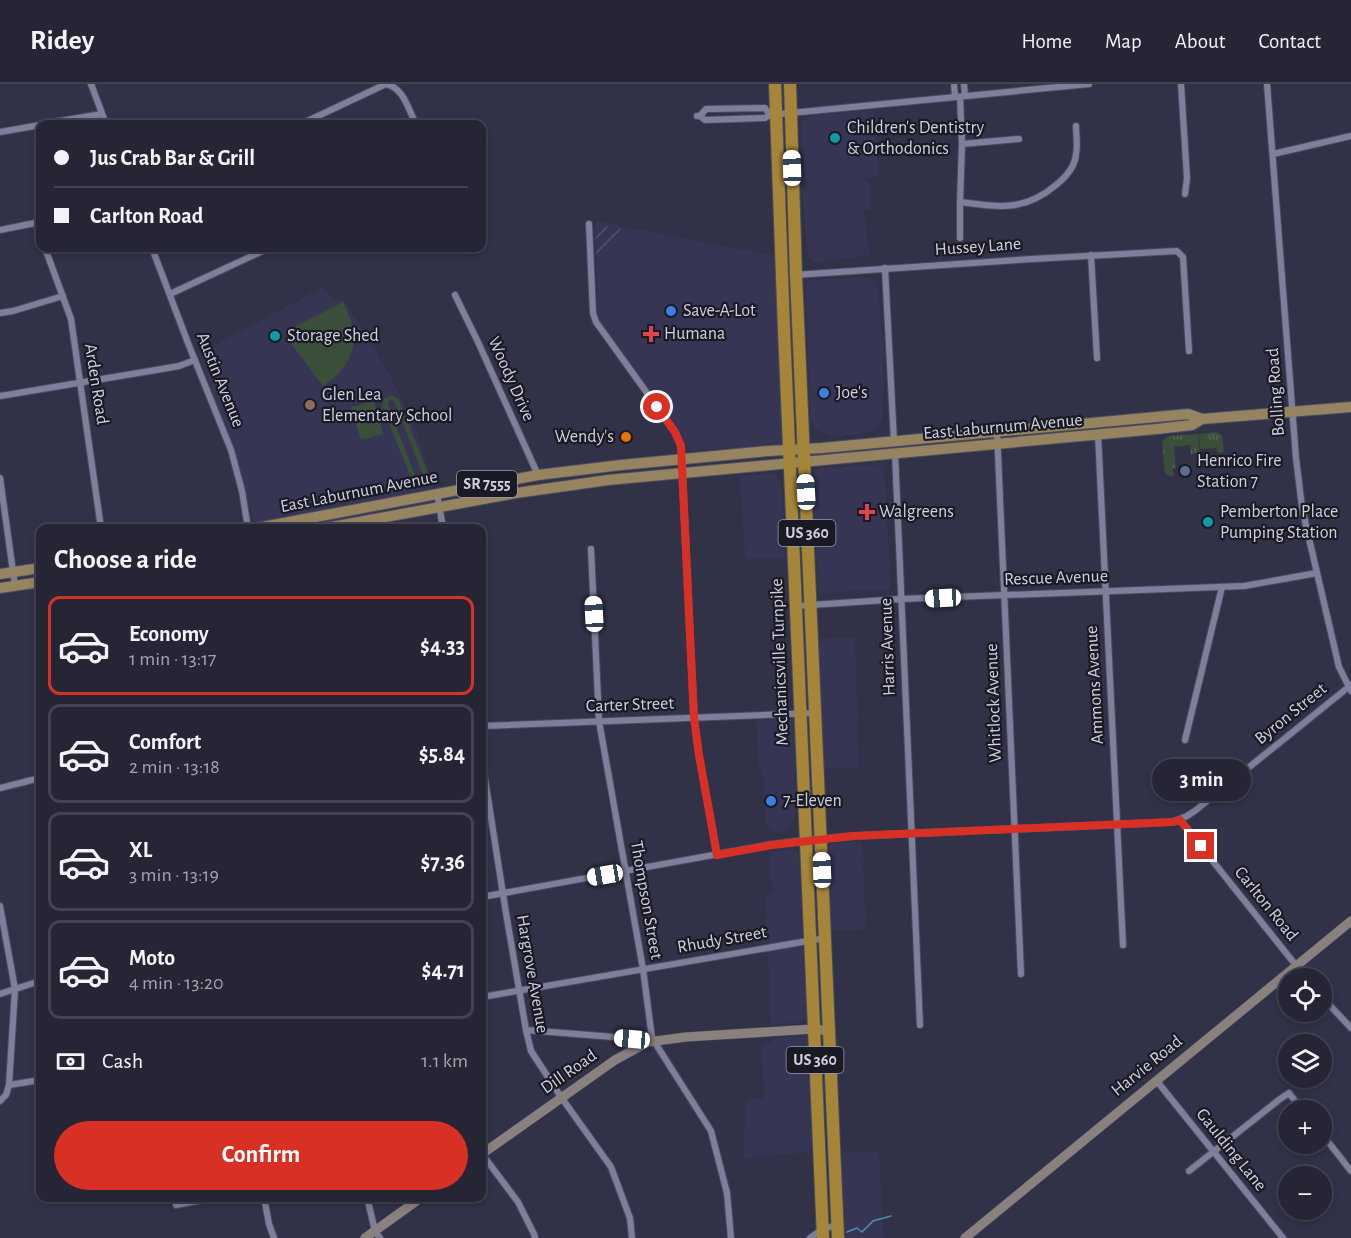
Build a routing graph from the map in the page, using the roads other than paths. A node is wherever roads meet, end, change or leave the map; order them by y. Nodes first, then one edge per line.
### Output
1 (91, 84) edge
2 (775, 84) edge
3 (790, 84) edge
4 (954, 84) edge
5 (964, 84) edge
6 (1089, 84) edge
7 (1181, 84) edge
8 (1267, 84) edge
9 (1078, 85) edge
10 (960, 97) junction
11 (790, 113) junction
12 (102, 114) junction
13 (773, 114) junction
14 (69, 120) edge
15 (104, 120) edge
16 (310, 120) edge
17 (414, 120) edge
18 (36, 126) edge
19 (1076, 126) dead end
20 (0, 132) edge
21 (1351, 136) edge
22 (1019, 138) dead end
23 (962, 144) junction
24 (1273, 154) junction
25 (1185, 194) dead end
26 (960, 202) junction
27 (36, 223) edge
28 (589, 224) dead end
29 (0, 230) edge
30 (960, 238) dead end
31 (46, 252) edge
32 (154, 252) edge
33 (260, 252) edge
34 (1091, 255) junction
35 (885, 268) junction
36 (796, 275) junction
37 (782, 276) junction
38 (170, 294) junction
39 (455, 295) dead end
40 (63, 296) junction
41 (0, 313) edge
42 (1189, 351) dead end
43 (1096, 358) dead end
44 (195, 360) junction
45 (81, 383) junction
46 (0, 396) edge
47 (1351, 407) edge
48 (1293, 411) junction
49 (1202, 419) junction
50 (1097, 422) junction
51 (998, 431) junction
52 (1098, 435) junction
53 (894, 441) junction
54 (998, 444) junction
55 (789, 449) junction
56 (895, 453) junction
57 (804, 455) junction
58 (681, 459) junction
59 (789, 463) junction
60 (682, 473) junction
61 (538, 475) junction
62 (0, 478) edge
63 (437, 493) junction
64 (440, 507) junction
65 (344, 511) junction
66 (100, 524) edge
67 (247, 524) edge
68 (277, 524) edge
69 (346, 524) edge
70 (356, 524) edge
71 (442, 524) edge
72 (591, 549) dead end
73 (36, 569) edge
74 (13, 573) junction
75 (1317, 573) junction
76 (0, 574) edge
77 (36, 583) edge
78 (15, 586) junction
79 (1222, 587) junction
80 (0, 588) edge
81 (1106, 591) junction
82 (1004, 595) junction
83 (902, 599) junction
84 (810, 605) junction
85 (796, 606) junction
86 (1350, 688) edge
87 (800, 713) junction
88 (816, 713) junction
89 (694, 718) junction
90 (599, 721) junction
91 (486, 726) edge
92 (1185, 740) dead end
93 (36, 779) edge
94 (0, 788) edge
95 (486, 810) edge
96 (1180, 820) junction
97 (1116, 825) junction
98 (1014, 829) junction
99 (911, 834) junction
100 (820, 839) junction
101 (806, 840) junction
102 (717, 855) junction
103 (626, 872) junction
104 (503, 893) junction
105 (486, 896) edge
106 (0, 906) edge
107 (1351, 921) edge
108 (825, 938) junction
109 (810, 940) junction
110 (1123, 945) dead end
111 (1296, 965) junction
112 (1298, 968) edge
113 (643, 969) junction
114 (1021, 974) dead end
115 (36, 982) edge
116 (15, 988) junction
117 (520, 990) junction
118 (0, 994) edge
119 (486, 996) edge
120 (1332, 1008) edge
121 (920, 1024) dead end
122 (1351, 1028) edge
123 (814, 1029) junction
124 (526, 1030) junction
125 (829, 1031) junction
126 (653, 1041) junction
127 (1156, 1080) junction
128 (36, 1081) edge
129 (9, 1086) junction
130 (561, 1097) junction
131 (1279, 1100) edge
132 (1294, 1100) edge
133 (0, 1101) edge
134 (1278, 1101) edge
135 (1332, 1146) edge
136 (486, 1151) edge
137 (1214, 1152) junction
138 (486, 1159) edge
139 (1350, 1169) edge
140 (1189, 1171) dead end
141 (192, 1202) edge
142 (265, 1202) edge
143 (368, 1202) edge
144 (416, 1202) edge
145 (176, 1205) dead end
146 (837, 1225) junction
147 (378, 1234) edge
148 (824, 1235) edge
149 (274, 1238) edge
150 (365, 1238) edge
151 (535, 1238) edge
152 (632, 1238) edge
153 (731, 1238) edge
154 (810, 1238) edge
155 (838, 1238) edge
156 (965, 1238) edge
157 (1283, 1238) edge

1 - 12 street
2 - 13 highway, Mechanicsville Turnpike / US 360
3 - 11 highway, Mechanicsville Turnpike / US 360
4 - 10 street
5 - 10 street
6 - 9 street
7 - 25 street
8 - 24 street, Bolling Road
9 - 10 street
10 - 11 street
10 - 23 street
11 - 13 street
11 - 36 highway, Mechanicsville Turnpike / US 360
12 - 14 street
12 - 15 street
13 - 13 street
13 - 37 highway, Mechanicsville Turnpike / US 360
16 - 17 street
18 - 20 street
19 - 26 street
21 - 24 street
22 - 23 street
23 - 26 street
24 - 48 street, Bolling Road
26 - 30 street
27 - 29 street
28 - 58 street
31 - 40 street, Arden Road
32 - 38 street, Austin Avenue
33 - 38 street
34 - 35 street, Hussey Lane
34 - 42 street, Hussey Lane
34 - 43 street
35 - 36 street, Hussey Lane
35 - 53 street, Harris Avenue
36 - 37 street, Hussey Lane
36 - 57 highway, Mechanicsville Turnpike / US 360
37 - 55 highway, Mechanicsville Turnpike / US 360
38 - 44 street, Austin Avenue
39 - 61 street, Woody Drive
40 - 41 street
40 - 45 street, Arden Road
44 - 45 street
44 - 67 street, Austin Avenue
45 - 46 street
45 - 66 street, Arden Road
47 - 48 main road, East Laburnum Avenue
48 - 49 main road, East Laburnum Avenue
48 - 75 street, Bolling Road
49 - 50 main road, East Laburnum Avenue
49 - 52 main road, East Laburnum Avenue
50 - 51 main road, East Laburnum Avenue
50 - 52 street, Ammons Avenue
51 - 53 main road, East Laburnum Avenue
51 - 54 street, Whitlock Avenue
52 - 54 main road, East Laburnum Avenue
52 - 81 street, Ammons Avenue
53 - 56 street, Harris Avenue
53 - 57 main road, East Laburnum Avenue
54 - 56 main road, East Laburnum Avenue
54 - 82 street, Whitlock Avenue
55 - 57 main road, East Laburnum Avenue
55 - 58 main road, East Laburnum Avenue / SR 7555
55 - 59 highway, Mechanicsville Turnpike / US 360
56 - 57 main road, East Laburnum Avenue
56 - 83 street, Harris Avenue
57 - 59 main road, East Laburnum Avenue
57 - 84 highway, Mechanicsville Turnpike / US 360
58 - 60 street
58 - 61 main road, East Laburnum Avenue / SR 7555
59 - 60 main road, East Laburnum Avenue / SR 7555
59 - 85 highway, Mechanicsville Turnpike / US 360
60 - 64 main road, East Laburnum Avenue / SR 7555
60 - 89 street
61 - 63 main road, East Laburnum Avenue / SR 7555
62 - 74 street
63 - 64 street
63 - 65 main road, East Laburnum Avenue / SR 7555
64 - 70 main road, East Laburnum Avenue / SR 7555
64 - 71 street
65 - 68 main road, East Laburnum Avenue / SR 7555
65 - 69 street
72 - 90 street, Thompson Street
73 - 74 main road
74 - 76 main road
74 - 78 street
75 - 79 street, Rescue Avenue
75 - 86 street, Bolling Road
77 - 78 main road
78 - 80 main road
79 - 81 street, Rescue Avenue
79 - 92 street
81 - 82 street, Rescue Avenue
81 - 97 street, Ammons Avenue
82 - 83 street, Rescue Avenue
82 - 98 street, Whitlock Avenue
83 - 84 street, Rescue Avenue
83 - 99 street, Harris Avenue
84 - 85 street, Rescue Avenue
84 - 88 highway, Mechanicsville Turnpike / US 360
85 - 87 highway, Mechanicsville Turnpike / US 360
86 - 96 street, Byron Street
87 - 88 street, Carter Street
87 - 89 street, Carter Street
87 - 101 highway, Mechanicsville Turnpike / US 360
88 - 100 highway, Mechanicsville Turnpike / US 360
89 - 90 street, Carter Street
89 - 102 street
90 - 91 street, Carter Street
90 - 103 street, Thompson Street
93 - 94 street
95 - 104 street, Hargrove Avenue
96 - 97 street, Byron Street
96 - 111 street, Carlton Road
97 - 98 street, Byron Street
97 - 110 street, Ammons Avenue
98 - 99 street, Byron Street
98 - 114 street, Whitlock Avenue
99 - 100 street, Byron Street
99 - 121 street, Harris Avenue
100 - 101 street, Byron Street
100 - 108 highway, Mechanicsville Turnpike / US 360
101 - 102 street, Byron Street
101 - 109 highway, Mechanicsville Turnpike / US 360
102 - 103 street, Byron Street
103 - 104 street, Byron Street
103 - 113 street, Thompson Street
104 - 105 street, Byron Street
104 - 117 street, Hargrove Avenue
106 - 116 street
107 - 111 street, Harvie Road
108 - 109 street, Rhudy Street
108 - 125 highway, Mechanicsville Turnpike / US 360
109 - 113 street, Rhudy Street
109 - 123 highway, Mechanicsville Turnpike / US 360
111 - 112 street, Carlton Road
111 - 127 street, Harvie Road
113 - 117 street, Rhudy Street
113 - 126 street, Thompson Street
115 - 116 street
116 - 118 street
116 - 129 street
117 - 119 street, Rhudy Street
117 - 124 street, Hargrove Avenue
120 - 122 street
123 - 125 street, Dill Road
123 - 126 street, Dill Road
123 - 148 highway, Mechanicsville Turnpike / US 360
124 - 126 street
124 - 130 street, Hargrove Avenue
125 - 146 highway, Mechanicsville Turnpike / US 360
126 - 130 street, Dill Road
126 - 153 street, Thompson Street
127 - 137 street, Gaulding Lane
127 - 156 street, Harvie Road
128 - 129 street
129 - 133 street
130 - 136 street, Dill Road
130 - 152 street, Hargrove Avenue
131 - 132 street
134 - 137 street
135 - 139 street
137 - 140 street
137 - 157 street, Gaulding Lane
138 - 151 street
141 - 145 street
142 - 149 street
143 - 147 street
144 - 147 street
146 - 148 street
146 - 155 highway, Mechanicsville Turnpike / US 360
147 - 150 street
148 - 154 street

